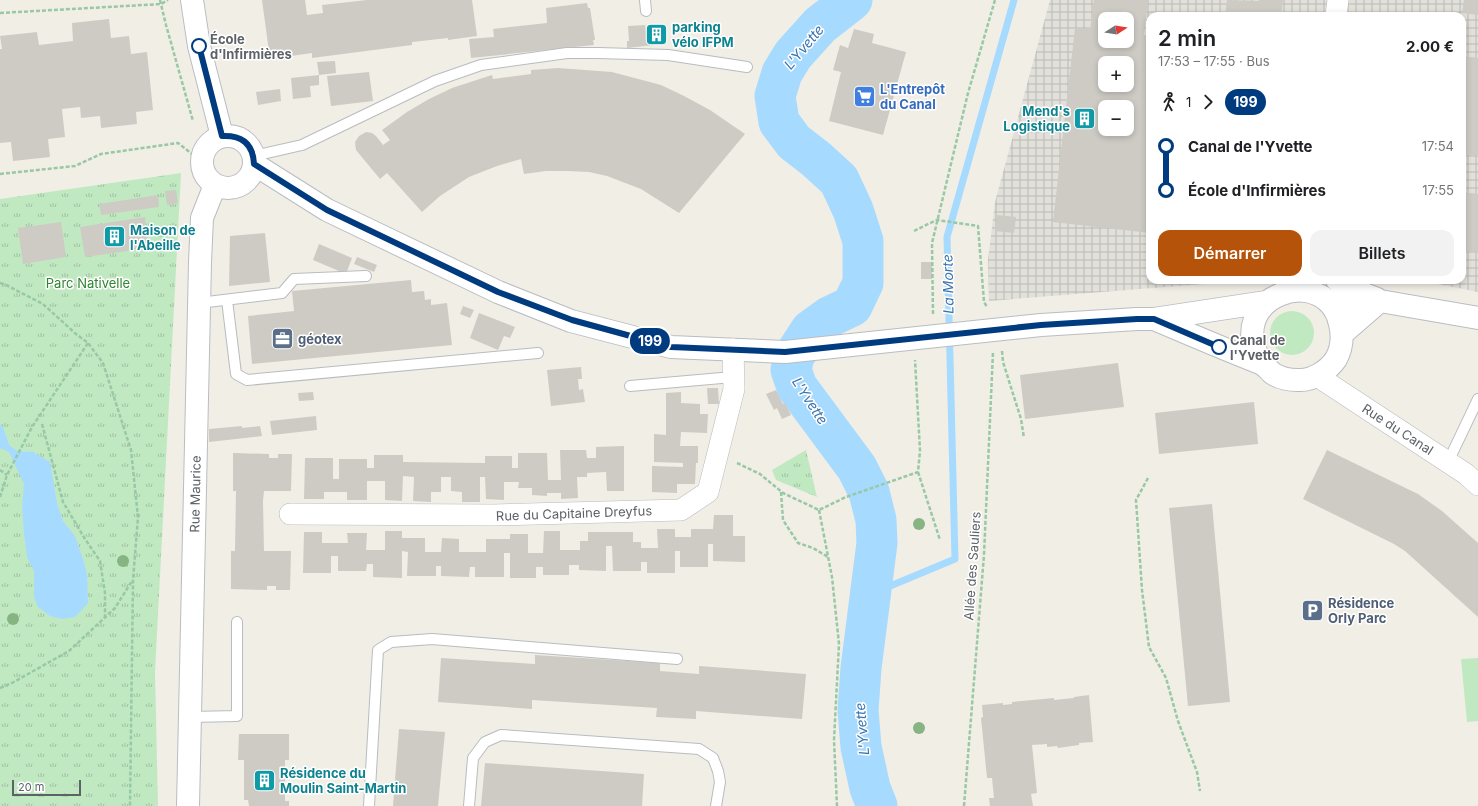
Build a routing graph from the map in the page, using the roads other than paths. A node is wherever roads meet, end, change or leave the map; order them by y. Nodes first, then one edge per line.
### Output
1 (192, 0) edge
2 (645, 0) edge
3 (1338, 0) edge
4 (646, 11) dead end
5 (1336, 12) edge
6 (747, 67) dead end
7 (222, 136) junction
8 (254, 160) junction
9 (215, 185) junction
10 (366, 276) dead end
11 (1342, 284) edge
12 (1304, 285) edge
13 (226, 300) junction
14 (1380, 300) junction
15 (1266, 302) junction
16 (199, 303) junction
17 (1332, 306) junction
18 (1478, 318) edge
19 (1154, 319) junction
20 (1342, 334) junction
21 (734, 350) junction
22 (538, 353) dead end
23 (1262, 364) junction
24 (1317, 376) junction
25 (733, 377) junction
26 (630, 386) dead end
27 (1478, 399) edge
28 (1448, 462) junction
29 (1478, 485) edge
30 (290, 514) dead end
31 (237, 622) dead end
32 (677, 659) dead end
33 (190, 717) junction
34 (188, 806) edge
35 (370, 806) edge
36 (469, 806) edge
37 (716, 806) edge

1 - 7 street
2 - 4 lane
3 - 5 street
6 - 8 lane
7 - 8 street
7 - 9 street
8 - 9 street
8 - 21 street
9 - 16 street, Rue Maurice
10 - 13 lane
11 - 14 street
12 - 15 street
12 - 17 street
13 - 16 lane
13 - 22 lane
14 - 17 street
14 - 18 street
14 - 20 street
15 - 19 street
15 - 23 street
16 - 33 street, Rue Maurice
17 - 20 street
19 - 21 street
19 - 23 street
20 - 24 street
21 - 25 street, Rue du Capitaine Dreyfus
23 - 24 street
24 - 28 street, Rue du Canal
25 - 26 lane
25 - 30 street, Rue du Capitaine Dreyfus
27 - 28 lane
28 - 29 street, Rue du Canal
31 - 33 lane
32 - 35 lane
33 - 34 street, Rue Maurice
36 - 37 lane

